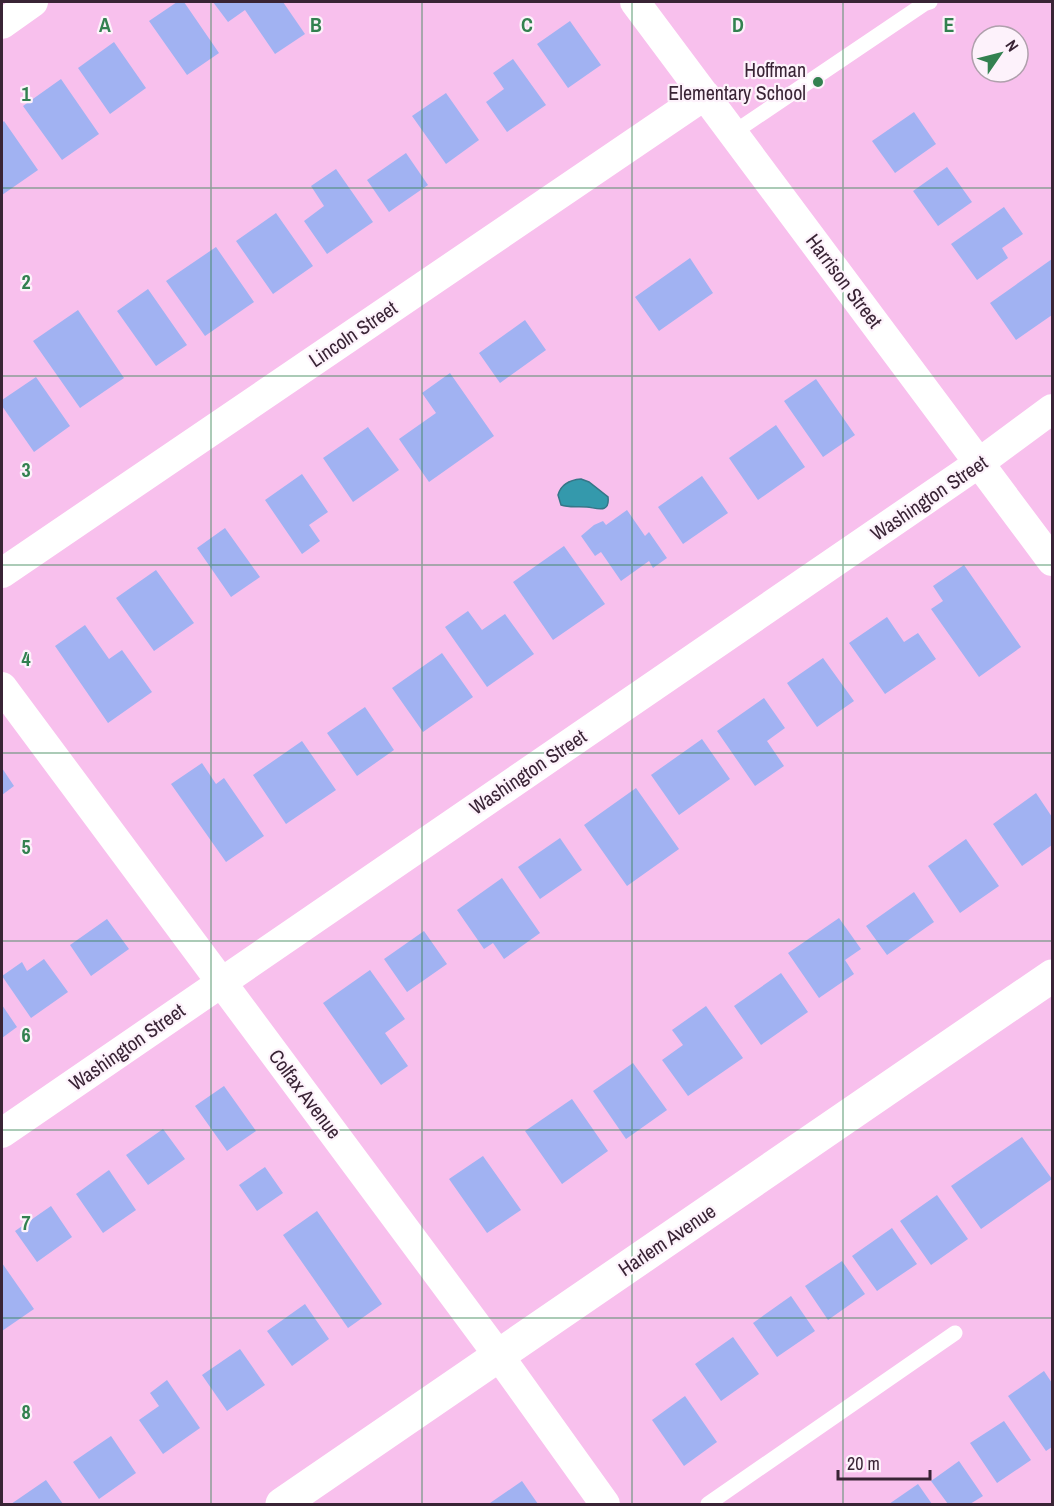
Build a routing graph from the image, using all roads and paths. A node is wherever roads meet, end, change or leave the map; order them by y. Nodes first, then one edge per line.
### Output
1 (33, 2) edge
2 (635, 2) edge
3 (926, 2) edge
4 (2, 24) edge
5 (705, 95) junction
6 (733, 133) junction
7 (1053, 410) edge
8 (980, 463) junction
9 (1053, 561) edge
10 (2, 573) edge
11 (2, 687) edge
12 (1053, 976) edge
13 (222, 982) junction
14 (2, 1134) edge
15 (955, 1333) dead end
16 (500, 1356) junction
17 (282, 1504) edge
18 (605, 1504) edge
19 (708, 1504) edge

1 - 4 street
2 - 5 street, Harrison Street
3 - 6 lane
5 - 6 street, Harrison Street
5 - 10 street, Lincoln Street
6 - 8 street, Harrison Street
7 - 8 street, Washington Street
8 - 9 street, Harrison Street
8 - 13 street, Washington Street
11 - 13 street, Colfax Avenue
12 - 16 main road, Harlem Avenue
13 - 14 street, Washington Street
13 - 16 street, Colfax Avenue
15 - 19 lane
16 - 17 main road, Harlem Avenue
16 - 18 street, Colfax Avenue

